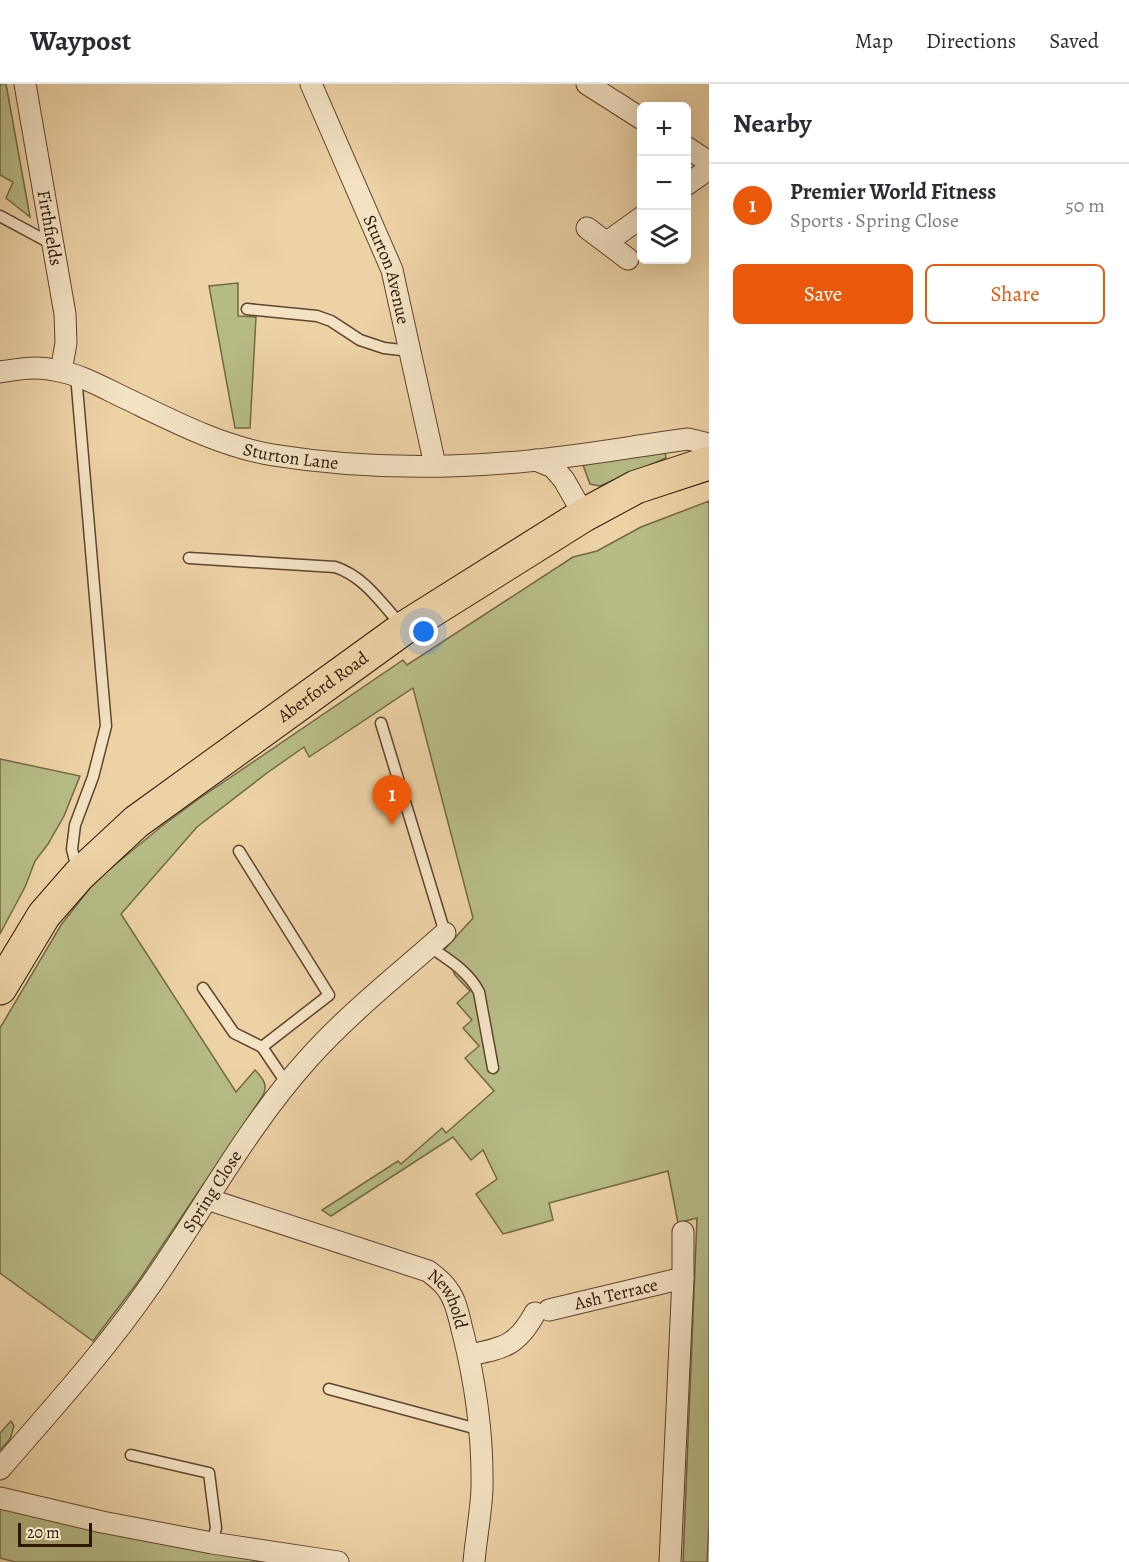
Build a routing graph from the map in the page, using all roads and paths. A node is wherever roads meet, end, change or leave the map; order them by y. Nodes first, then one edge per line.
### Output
1 (25, 84) edge
2 (311, 84) edge
3 (587, 84) edge
4 (637, 116) edge
5 (691, 150) edge
6 (709, 162) edge
7 (709, 169) edge
8 (691, 182) edge
9 (0, 216) edge
10 (637, 221) edge
11 (587, 228) dead end
12 (607, 242) junction
13 (52, 244) junction
14 (628, 259) dead end
15 (247, 309) dead end
16 (411, 351) junction
17 (0, 372) edge
18 (69, 373) junction
19 (709, 444) edge
20 (536, 460) junction
21 (709, 462) edge
22 (435, 465) junction
23 (584, 515) junction
24 (189, 558) dead end
25 (404, 628) junction
26 (381, 723) dead end
27 (240, 851) dead end
28 (79, 875) junction
29 (437, 940) junction
30 (0, 988) edge
31 (203, 988) dead end
32 (262, 1047) junction
33 (493, 1068) dead end
34 (287, 1084) junction
35 (207, 1199) junction
36 (682, 1232) dead end
37 (682, 1278) junction
38 (469, 1355) junction
39 (328, 1389) dead end
40 (481, 1430) junction
41 (131, 1455) dead end
42 (0, 1468) edge
43 (0, 1498) edge
44 (212, 1543) junction
45 (338, 1562) edge
46 (474, 1562) edge
47 (670, 1562) edge

1 - 13 street, Firthfields
2 - 16 street, Sturton Avenue
3 - 4 street
5 - 6 street
7 - 8 street
9 - 13 lane
10 - 12 street
11 - 12 street
12 - 14 street
13 - 18 street, Firthfields
15 - 16 lane
16 - 22 street, Sturton Avenue
17 - 18 street
18 - 22 street, Sturton Lane
18 - 28 lane
19 - 20 street, Sturton Lane
20 - 22 street, Sturton Lane
20 - 23 street
21 - 23 main road, Aberford Road
23 - 25 main road, Aberford Road
24 - 25 lane
25 - 28 main road, Aberford Road
26 - 29 lane
27 - 32 lane
28 - 30 main road, Aberford Road
29 - 33 lane
29 - 34 street, Spring Close
31 - 32 lane
32 - 34 lane
34 - 35 street, Spring Close
35 - 38 street, Newhold
35 - 42 street, Spring Close
36 - 37 street
37 - 38 street, Ash Terrace
37 - 47 street
38 - 40 street, Newhold
39 - 40 lane
40 - 46 street, Newhold
41 - 44 lane
43 - 44 street
44 - 45 street

